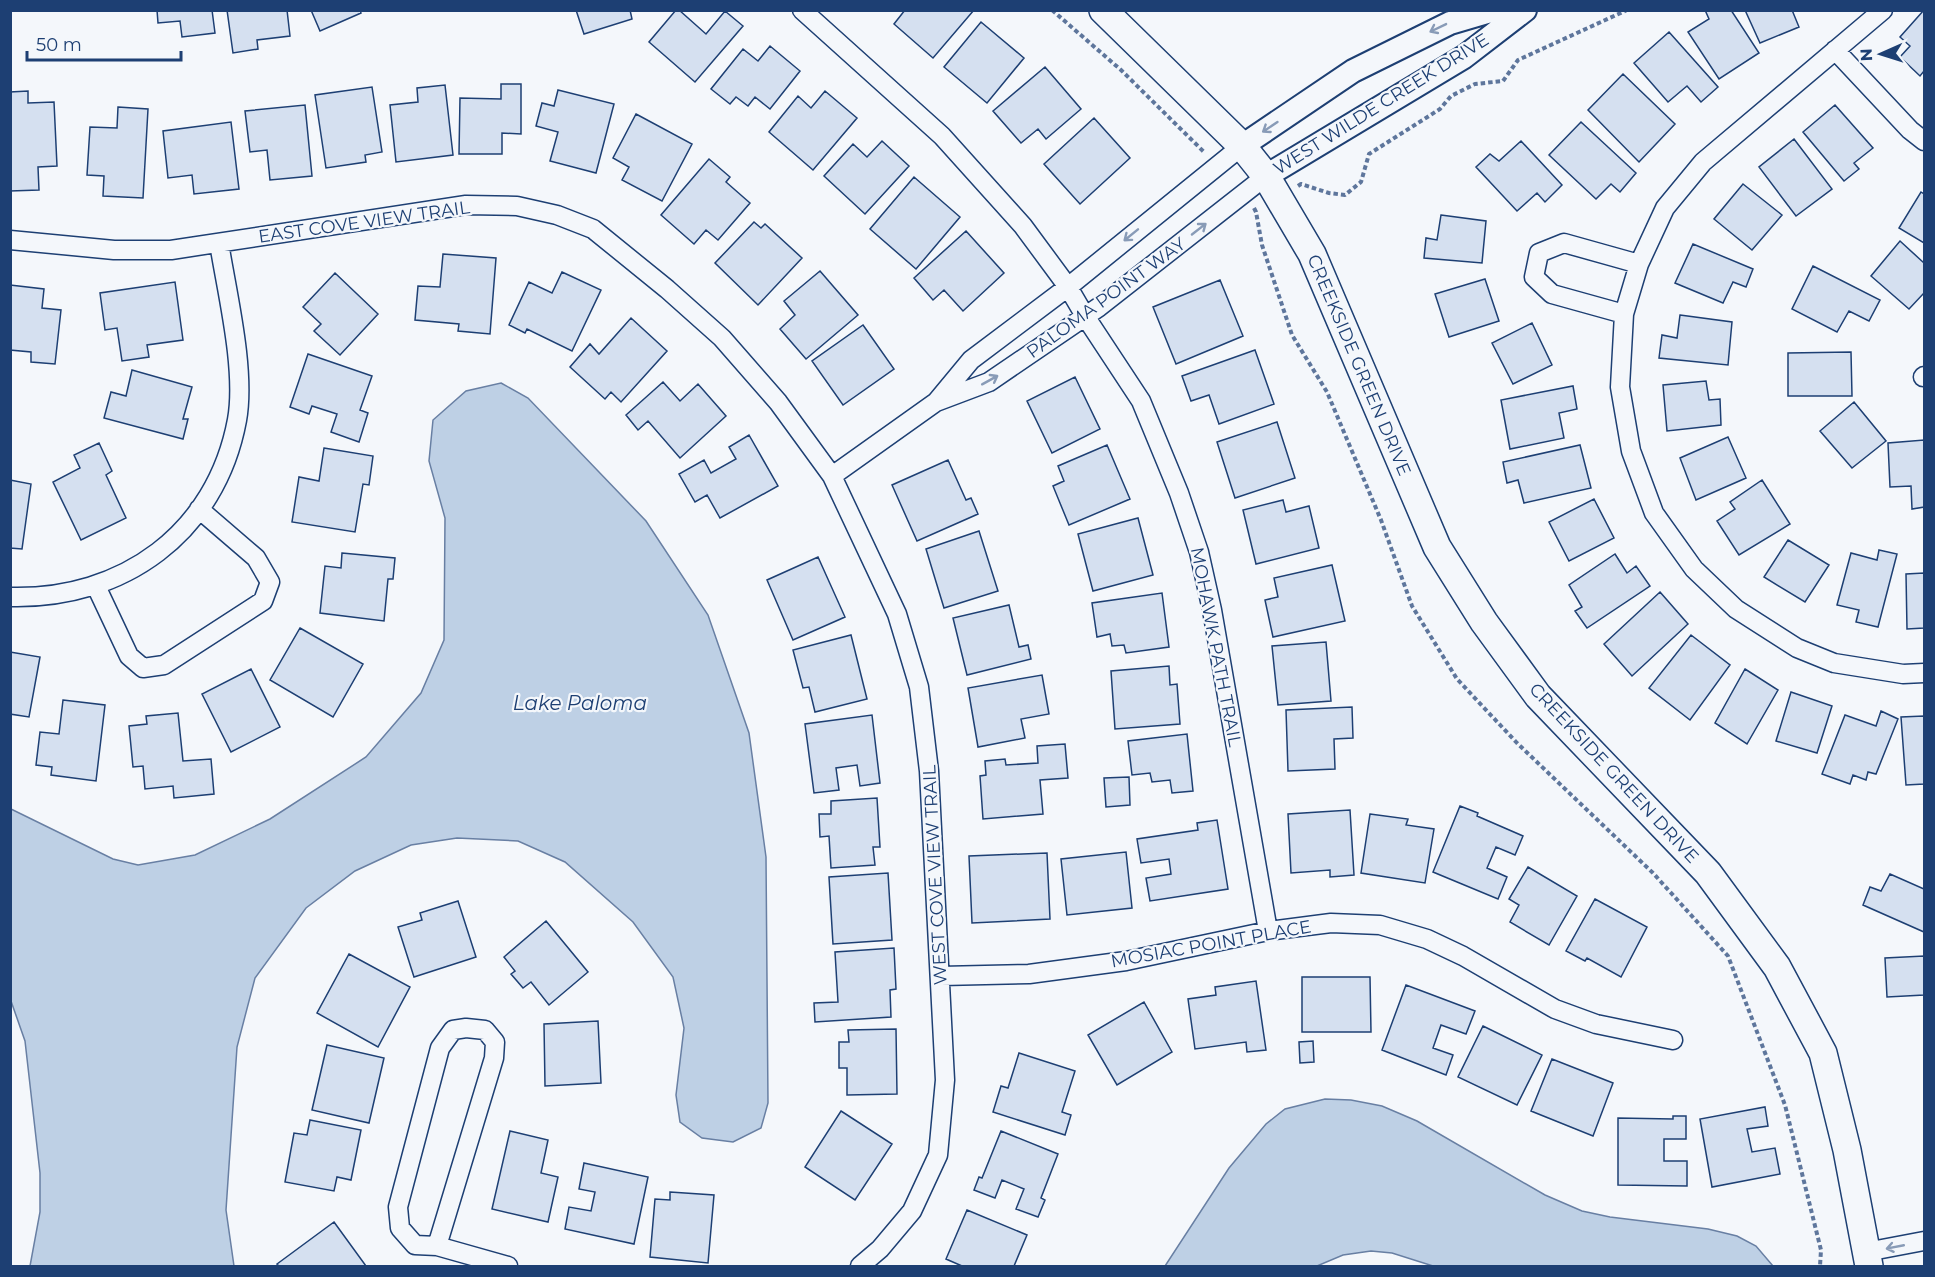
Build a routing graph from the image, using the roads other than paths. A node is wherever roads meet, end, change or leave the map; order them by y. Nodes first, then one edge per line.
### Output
1 (802, 10) edge
2 (1103, 10) edge
3 (1494, 10) edge
4 (1525, 10) edge
5 (1883, 10) edge
6 (1835, 50) junction
7 (1924, 141) edge
8 (1242, 146) junction
9 (1273, 187) junction
10 (10, 240) edge
11 (219, 243) junction
12 (1639, 264) junction
13 (1068, 286) junction
14 (1624, 314) junction
15 (1085, 316) junction
16 (936, 402) junction
17 (832, 476) junction
18 (199, 509) junction
19 (96, 586) junction
20 (10, 597) edge
21 (1924, 673) edge
22 (1268, 931) junction
23 (941, 976) junction
24 (1673, 1040) dead end
25 (1924, 1241) edge
26 (437, 1246) junction
27 (1867, 1259) edge
28 (508, 1266) edge
29 (860, 1266) edge

1 - 13 street, MOHAWK PATH TRAIL
2 - 8 main road, CREEKSIDE GREEN DRIVE
3 -> 8 street, WEST WILDE CREEK DRIVE
4 - 9 street, WEST WILDE CREEK DRIVE
5 - 6 street
6 - 7 street
6 - 12 street
8 - 9 main road, CREEKSIDE GREEN DRIVE
8 -> 13 street, PALOMA POINT WAY
15 -> 9 street, PALOMA POINT WAY
9 - 27 main road, CREEKSIDE GREEN DRIVE
10 - 11 street, EAST COVE VIEW TRAIL
11 - 17 street, EAST COVE VIEW TRAIL
11 - 18 street
12 - 14 street
12 - 14 street
13 - 15 street, MOHAWK PATH TRAIL
13 - 16 street, PALOMA POINT WAY
14 - 21 street
16 -> 15 street, PALOMA POINT WAY
15 - 22 street, MOHAWK PATH TRAIL
16 - 17 street, PALOMA POINT WAY
17 - 23 street, WEST COVE VIEW TRAIL
18 - 19 street
18 - 19 street
19 - 20 street
22 - 23 street, MOSIAC POINT PLACE
22 - 24 street, MOSIAC POINT PLACE
23 - 29 street, WEST COVE VIEW TRAIL
25 -> 27 street
26 - 26 street
26 - 28 street

